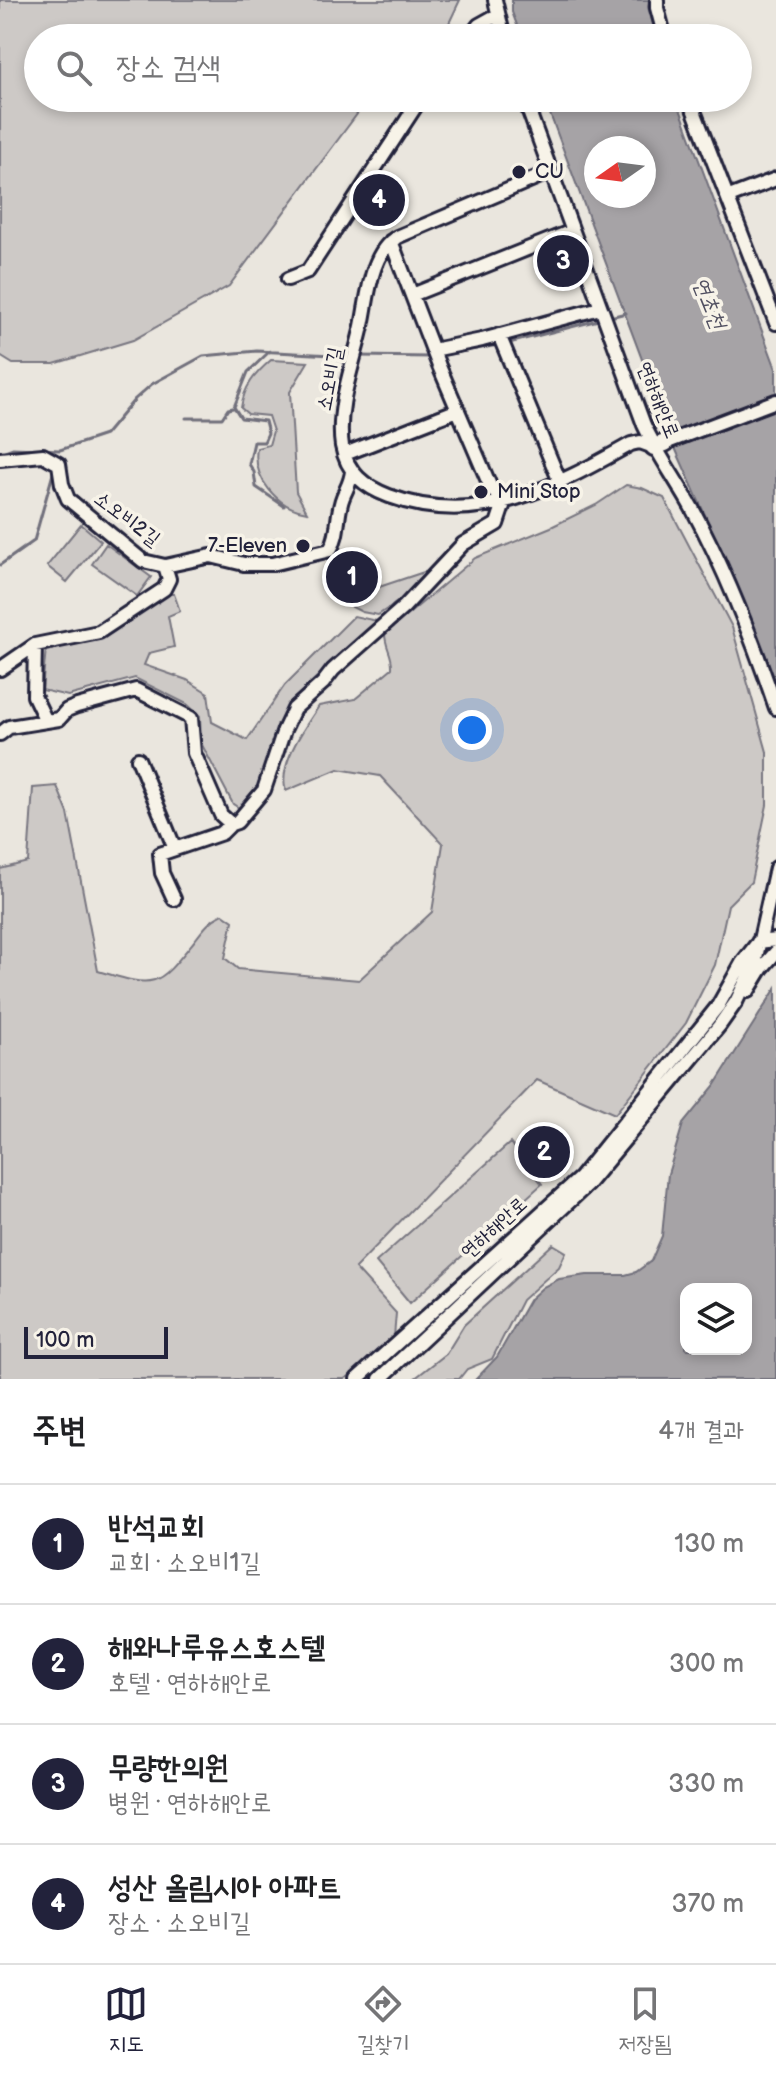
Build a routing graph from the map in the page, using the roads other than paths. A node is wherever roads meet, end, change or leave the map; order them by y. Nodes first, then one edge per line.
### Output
1 (495, 0) edge
2 (657, 0) edge
3 (497, 15) junction
4 (481, 24) edge
5 (500, 24) edge
6 (661, 24) edge
7 (412, 112) edge
8 (529, 112) edge
9 (695, 112) edge
10 (550, 172) junction
11 (776, 179) edge
12 (729, 197) junction
13 (572, 231) junction
14 (391, 241) junction
15 (288, 279) dead end
16 (412, 295) junction
17 (600, 308) junction
18 (776, 323) edge
19 (499, 335) junction
20 (433, 350) junction
21 (776, 401) edge
22 (458, 410) junction
23 (660, 445) junction
24 (345, 454) junction
25 (0, 459) edge
26 (352, 471) junction
27 (560, 482) junction
28 (504, 503) junction
29 (165, 566) junction
30 (35, 645) junction
31 (0, 669) edge
32 (776, 708) edge
33 (46, 721) junction
34 (0, 734) edge
35 (138, 759) dead end
36 (231, 824) junction
37 (175, 849) junction
38 (776, 868) edge
39 (174, 899) dead end
40 (776, 940) edge
41 (758, 942) junction
42 (776, 952) edge
43 (736, 1002) junction
44 (357, 1379) edge
45 (380, 1379) edge

1 - 3 street
2 - 6 street
3 - 4 street
3 - 5 street
7 - 15 street
8 - 10 street, 연하해안로
9 - 12 street
10 - 13 street, 연하해안로
10 - 14 street
11 - 12 street
12 - 18 street
13 - 16 street
13 - 17 street, 연하해안로
14 - 16 street
14 - 24 street, 소오비길
16 - 20 street
17 - 19 street
17 - 23 street, 연하해안로
19 - 20 street
19 - 27 street
20 - 22 street
21 - 23 street
22 - 24 street
22 - 28 street
23 - 27 street
23 - 32 street, 연하해안로
24 - 26 street, 소오비길
25 - 29 street, 소오비2길
26 - 28 street
26 - 29 street
27 - 28 street
28 - 36 street
29 - 30 street
30 - 31 street
30 - 33 street
33 - 34 street
33 - 36 street
35 - 37 street
36 - 37 street
37 - 39 street
38 - 41 street, 연하해안로
40 - 41 street
41 - 43 street, 연하해안로
41 - 44 street, 연하해안로
42 - 43 street
43 - 45 street, 연하해안로

